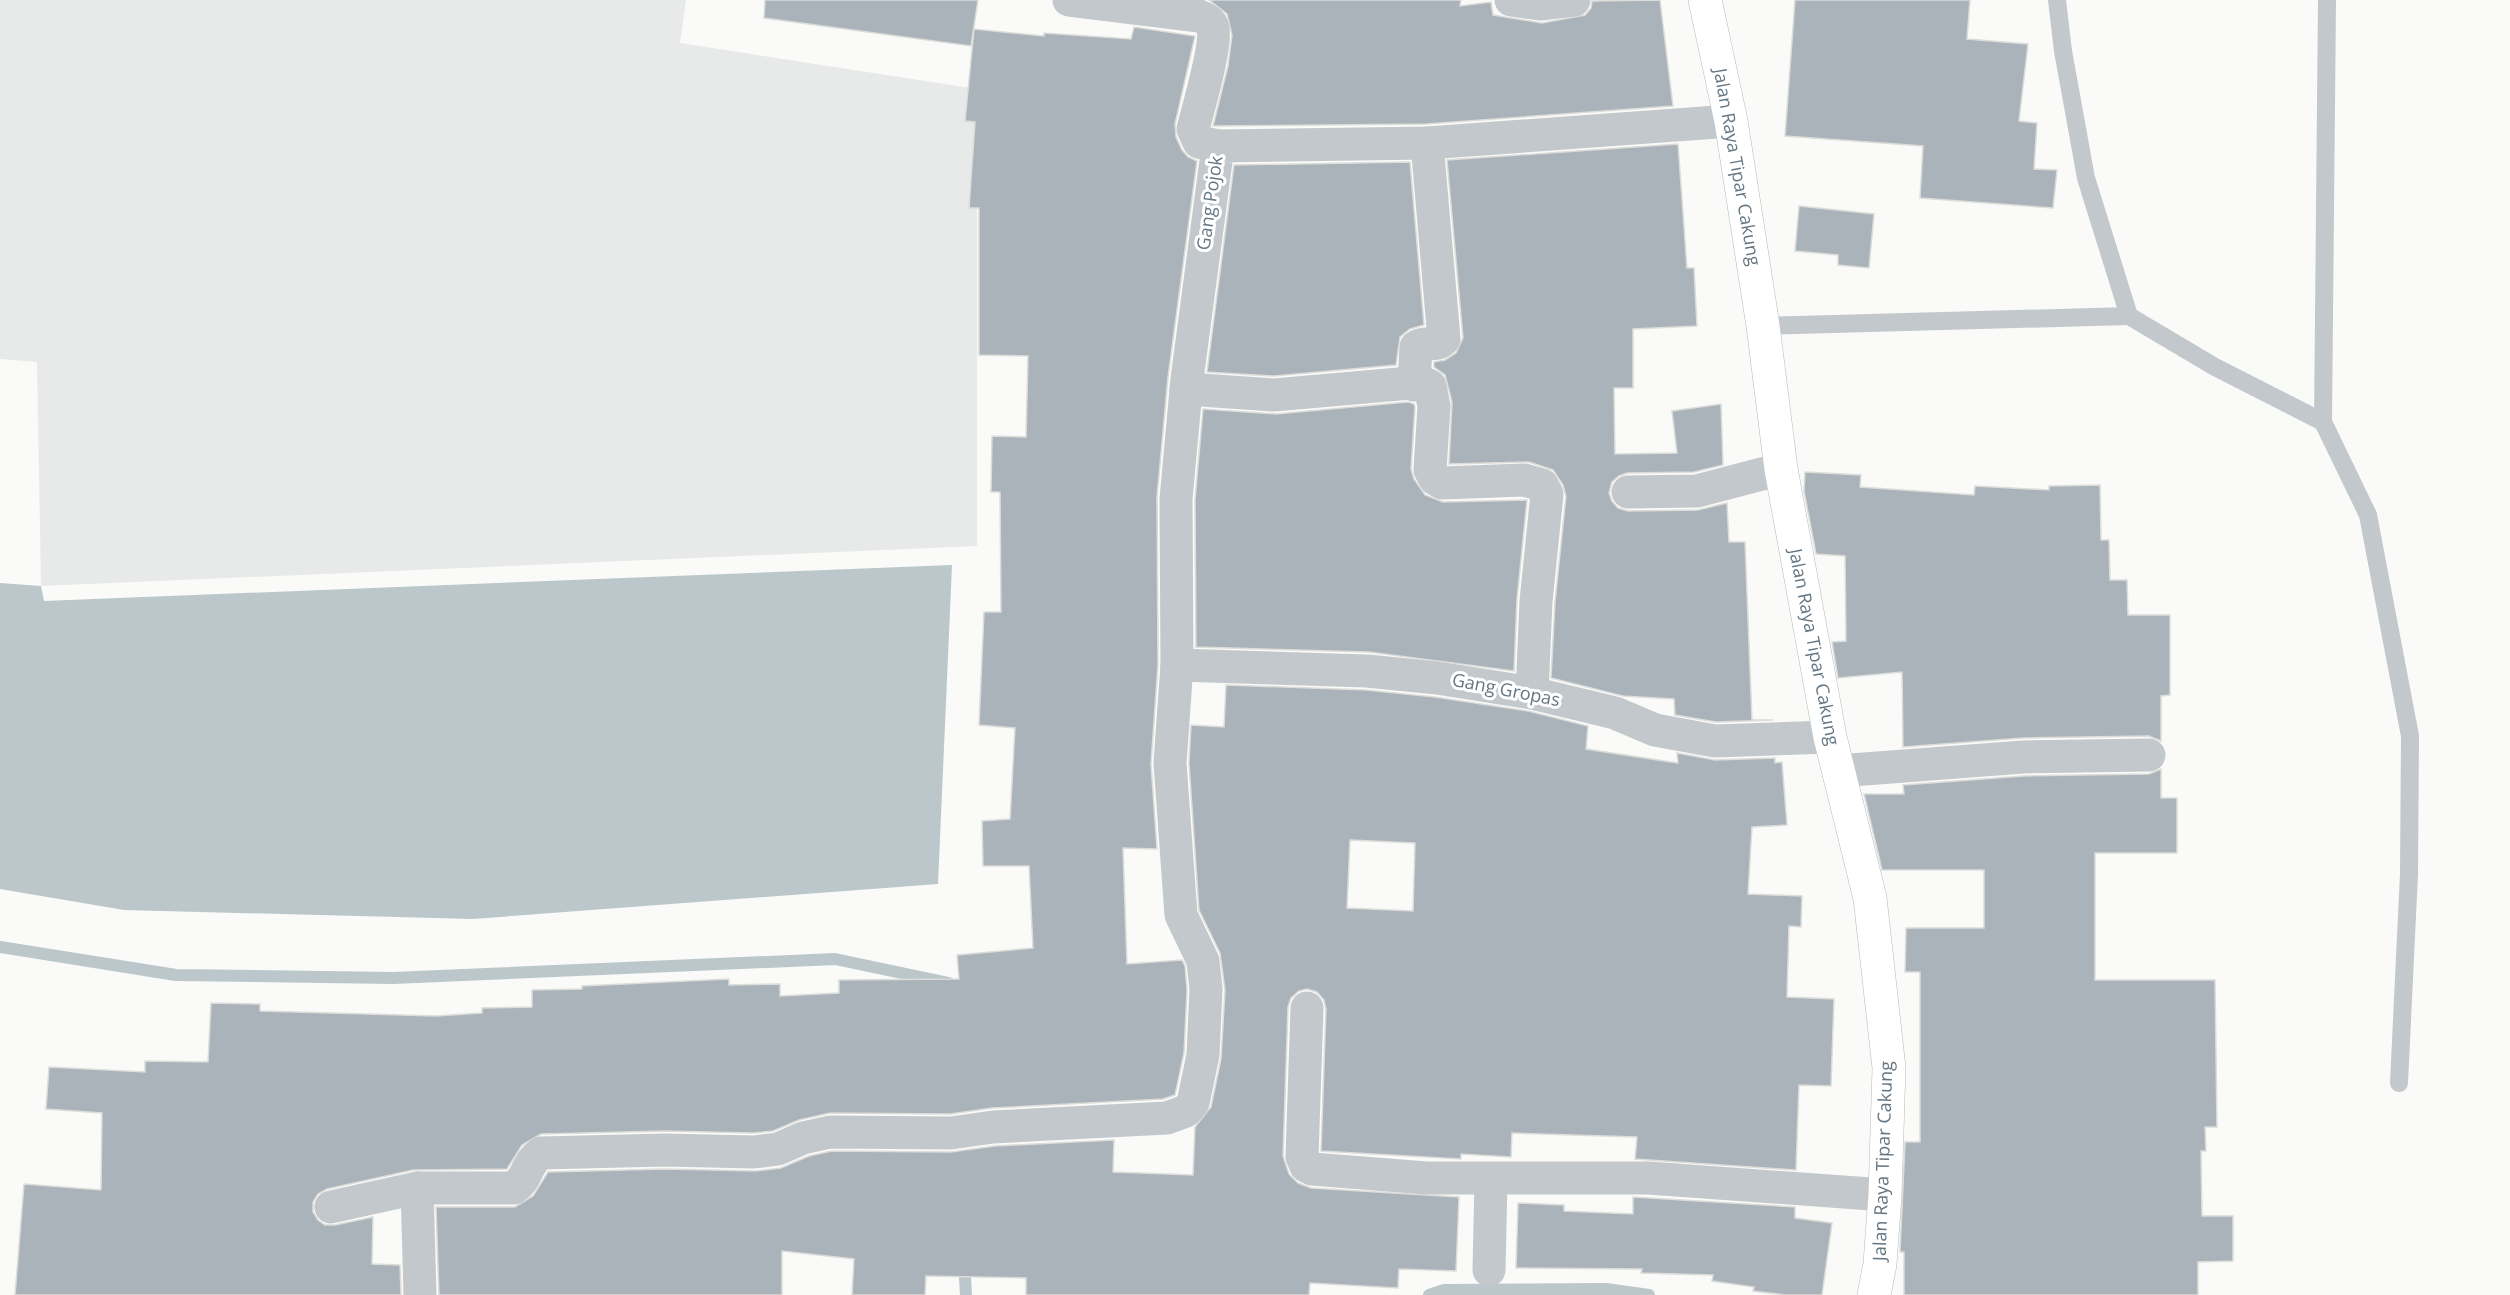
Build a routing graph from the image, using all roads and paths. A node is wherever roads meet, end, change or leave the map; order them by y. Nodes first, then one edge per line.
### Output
1 (1069, 0) edge
2 (1511, 0) edge
3 (1574, 0) edge
4 (1705, 0) edge
5 (2057, 0) edge
6 (2327, 0) edge
7 (1731, 121) junction
8 (1427, 143) junction
9 (1218, 146) junction
10 (2129, 316) junction
11 (1763, 326) junction
12 (1414, 385) junction
13 (1186, 389) junction
14 (2323, 422) junction
15 (1780, 469) junction
16 (1629, 492) dead end
17 (1178, 665) junction
18 (1532, 693) junction
19 (1830, 737) junction
20 (2148, 755) dead end
21 (1838, 771) junction
22 (1307, 1008) dead end
23 (2399, 1083) dead end
24 (1491, 1179) junction
25 (417, 1188) junction
26 (1886, 1194) junction
27 (331, 1207) dead end
28 (1489, 1270) dead end
29 (1877, 1279) edge
30 (420, 1295) edge

1 - 9 street
2 - 3 street
4 - 7 street, Jalan Raya Tipar Cakung
5 - 10 lane
6 - 14 lane
7 - 8 street, Gang Pojok
7 - 11 street, Jalan Raya Tipar Cakung
8 - 9 street, Gang Pojok
8 - 12 street
9 - 13 street, Gang Pojok
10 - 11 lane
10 - 14 lane
11 - 15 street, Jalan Raya Tipar Cakung
12 - 13 street
12 - 18 street
13 - 17 street, Gang Pojok
14 - 23 lane
15 - 16 street
15 - 19 street, Jalan Raya Tipar Cakung
17 - 18 street, Gang Gropas
17 - 25 street, Gang Pojok
18 - 19 street, Gang Gropas
19 - 21 street, Jalan Raya Tipar Cakung
20 - 21 street
21 - 26 street, Jalan Raya Tipar Cakung
22 - 24 street
24 - 26 street
24 - 28 street
25 - 27 street
25 - 30 street
26 - 29 street, Jalan Raya Tipar Cakung

